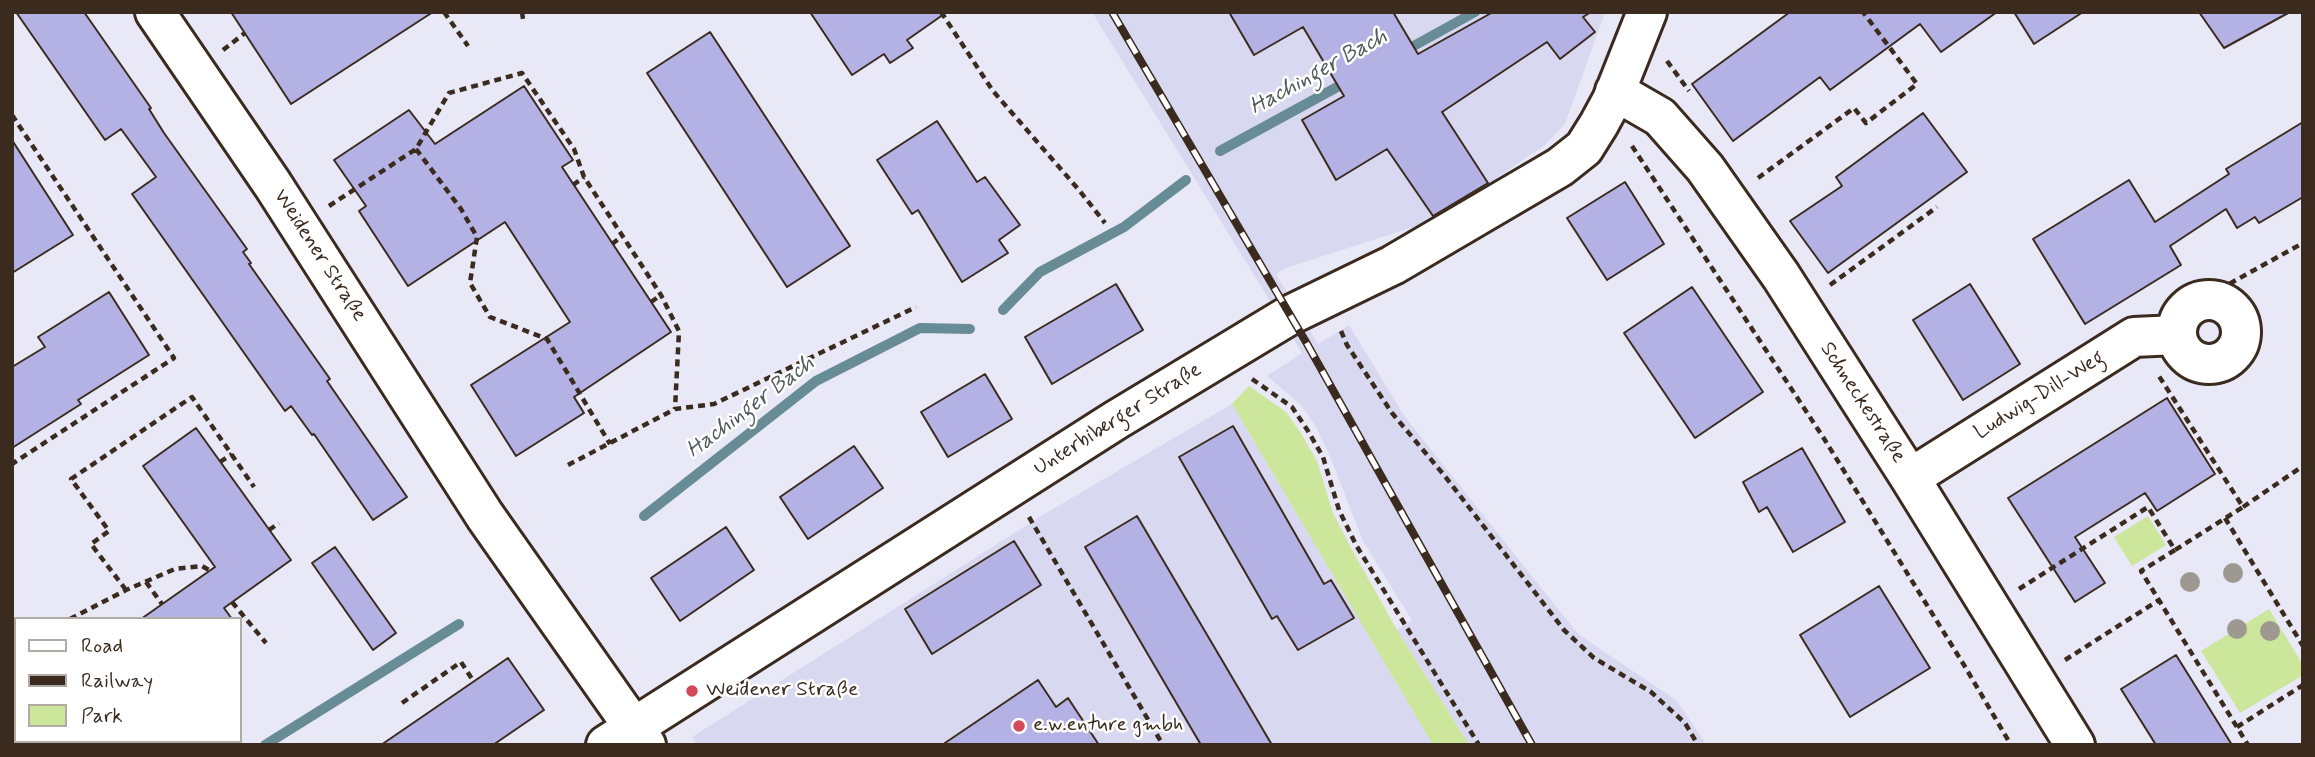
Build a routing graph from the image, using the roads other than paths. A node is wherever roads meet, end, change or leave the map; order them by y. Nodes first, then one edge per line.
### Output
1 (155, 12) edge
2 (1647, 12) edge
3 (1615, 91) junction
4 (2176, 335) junction
5 (1910, 478) junction
6 (629, 739) edge
7 (2060, 740) edge

1 - 6 street, Weidener Straße
2 - 3 street, Unterbiberger Straße
3 - 5 street, Schneckestraße
3 - 6 street, Unterbiberger Straße
4 - 4 street
4 - 5 street, Ludwig-Dill-Weg
5 - 7 street, Schneckestraße

